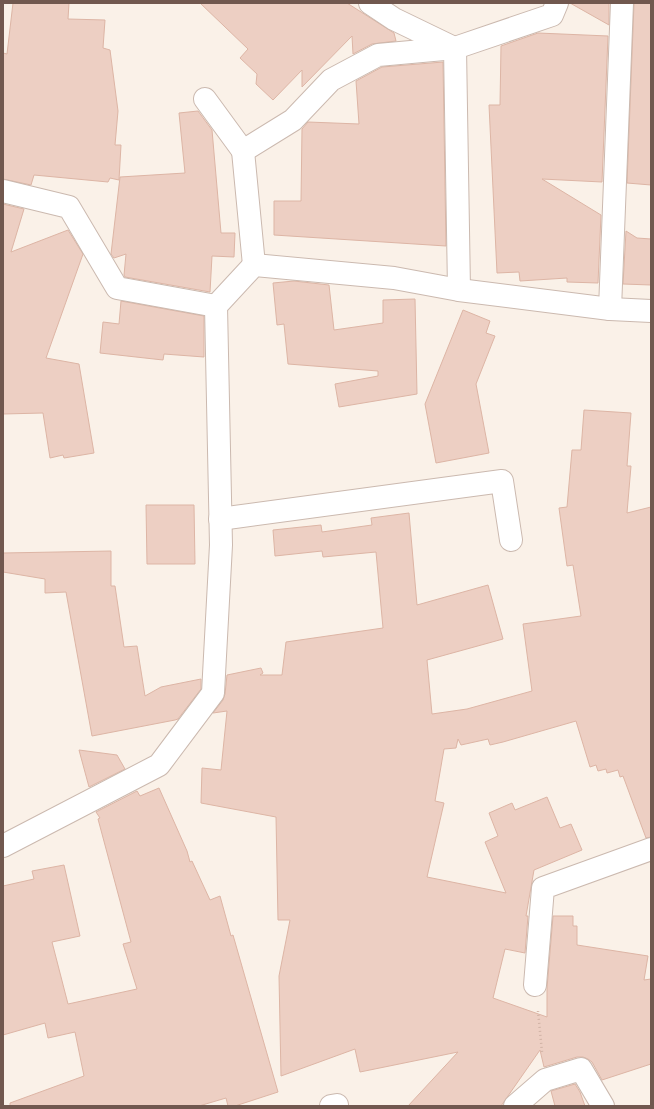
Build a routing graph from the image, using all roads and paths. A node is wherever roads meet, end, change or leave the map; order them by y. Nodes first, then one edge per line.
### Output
1 (370, 3) edge
2 (557, 3) edge
3 (622, 3) edge
4 (455, 48) junction
5 (205, 99) dead end
6 (243, 150) junction
7 (3, 191) edge
8 (254, 265) junction
9 (459, 290) junction
10 (216, 306) junction
11 (610, 309) junction
12 (651, 311) edge
13 (220, 519) junction
14 (511, 540) dead end
15 (3, 846) edge
16 (651, 849) edge
17 (535, 985) joint
18 (545, 1080) junction
19 (515, 1106) edge
20 (603, 1106) edge

1 - 4 street
2 - 4 street
3 - 11 street
4 - 6 street
4 - 9 street
5 - 6 street
6 - 8 street
7 - 10 street
8 - 9 street
8 - 10 street
9 - 11 street
10 - 13 street
11 - 12 street
13 - 14 street
13 - 15 street
16 - 17 street
17 - 18 path
18 - 19 street
18 - 20 street

